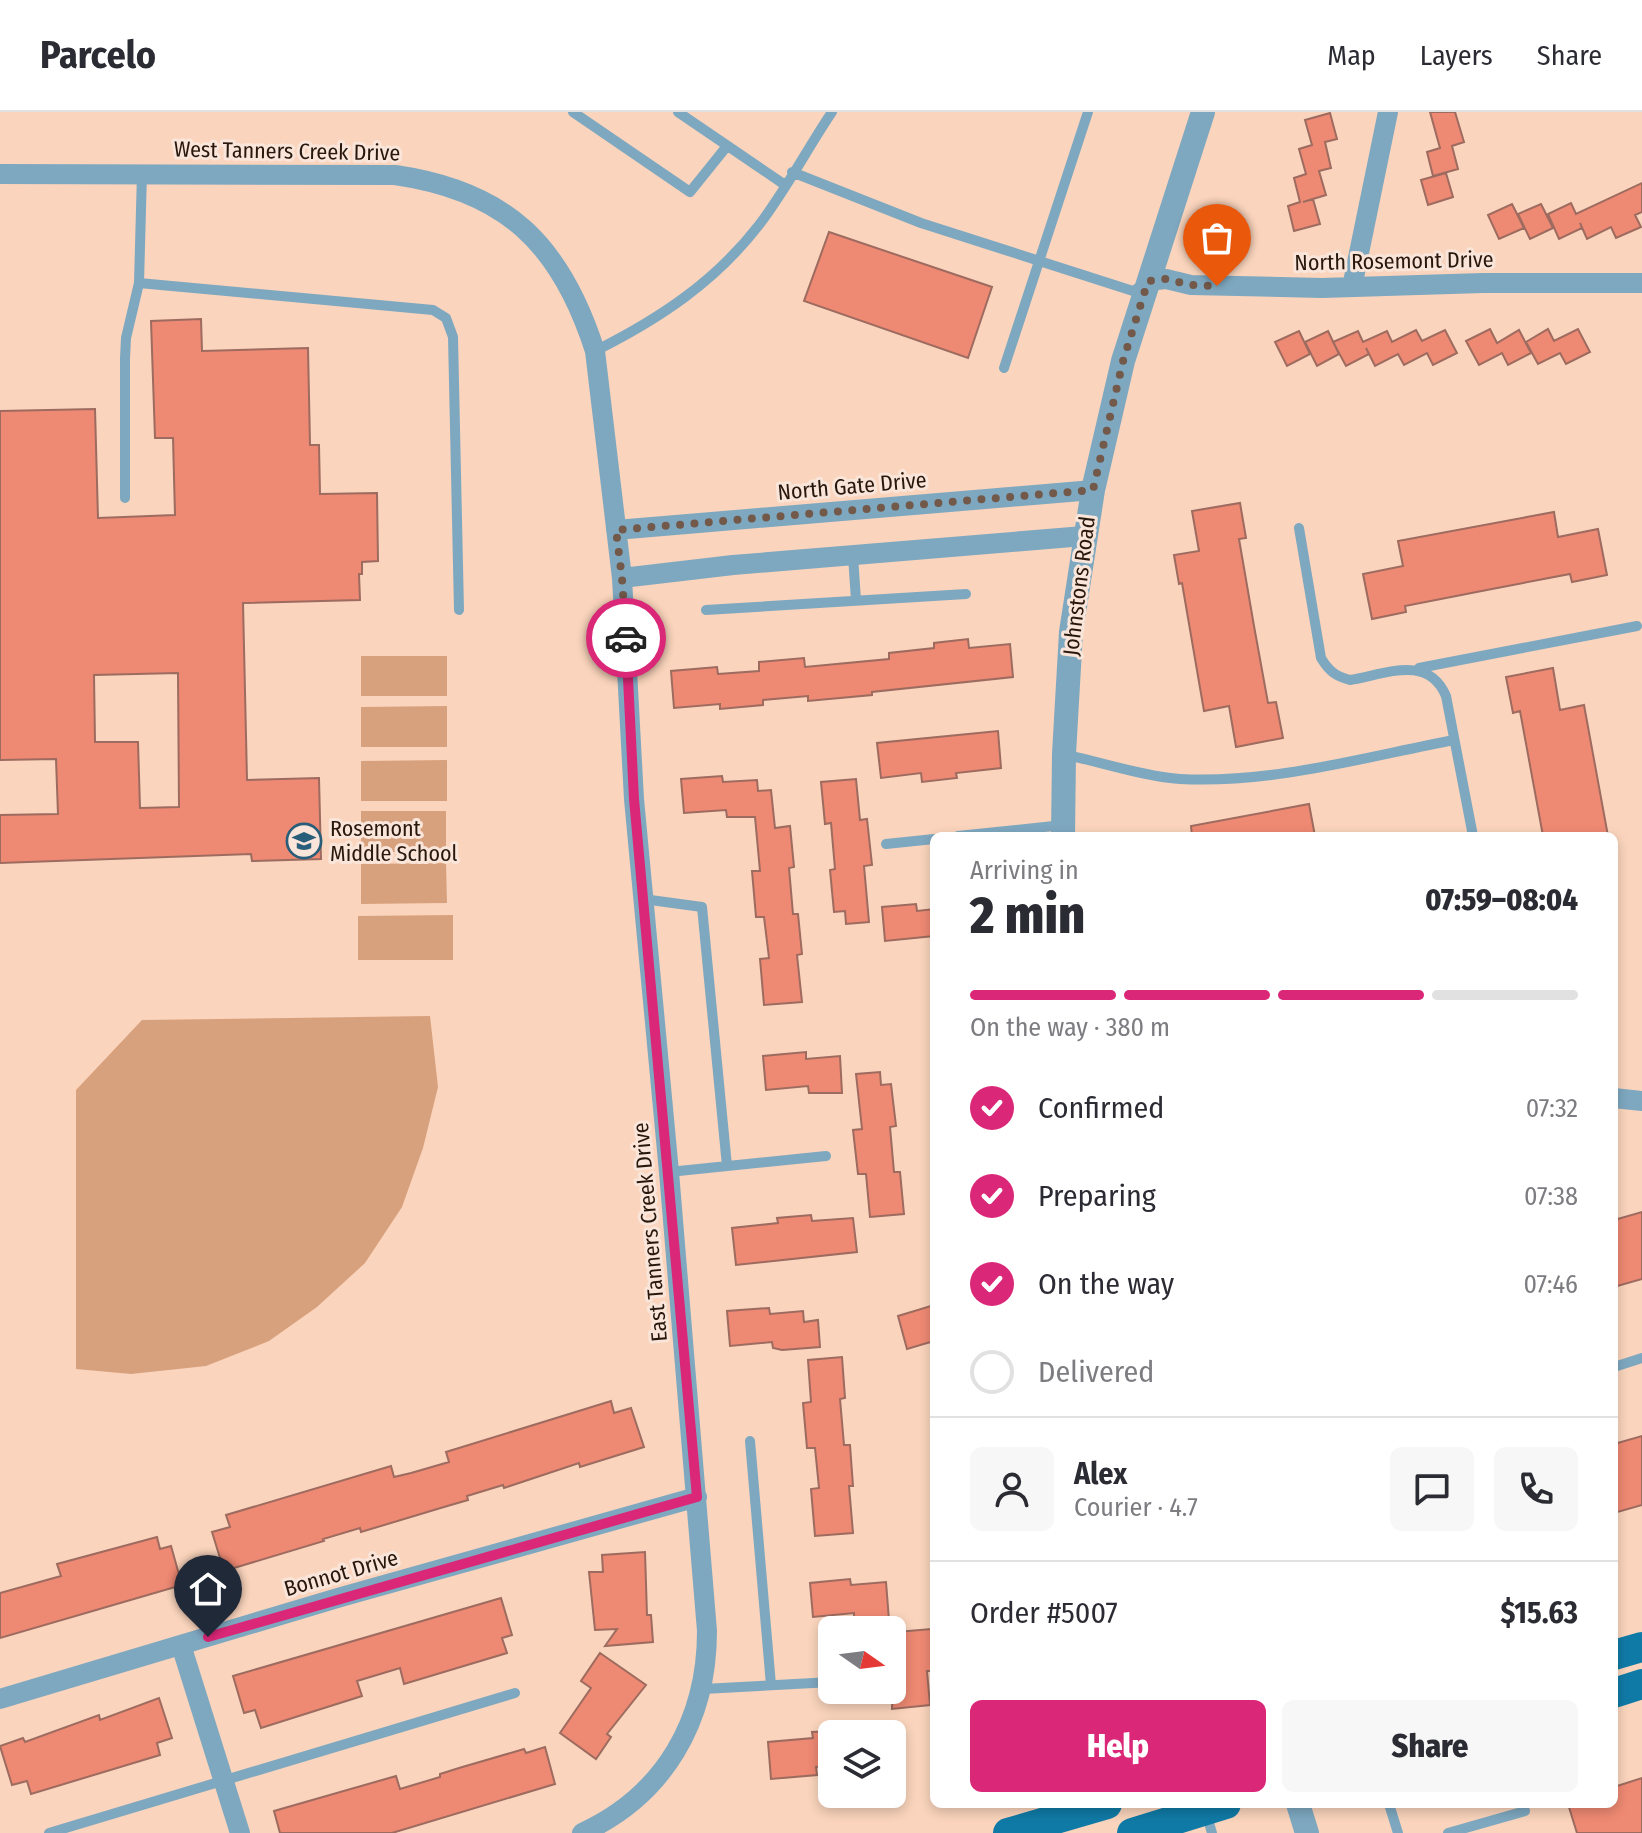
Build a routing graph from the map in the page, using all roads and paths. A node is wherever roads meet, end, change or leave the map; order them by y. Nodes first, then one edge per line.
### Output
1 (573, 112) edge
2 (678, 112) edge
3 (832, 112) edge
4 (1088, 112) edge
5 (1388, 112) edge
6 (1200, 113) edge
7 (693, 117) edge
8 (727, 146) junction
9 (0, 157) edge
10 (792, 172) junction
11 (142, 173) junction
12 (0, 174) edge
13 (29, 174) junction
14 (785, 185) junction
15 (1039, 261) junction
16 (1148, 281) junction
17 (139, 283) junction
18 (1642, 283) edge
19 (1352, 287) junction
20 (595, 351) junction
21 (1004, 368) dead end
22 (1093, 490) junction
23 (125, 498) dead end
24 (1299, 528) dead end
25 (616, 530) junction
26 (1084, 536) junction
27 (853, 556) junction
28 (622, 578) junction
29 (966, 594) dead end
30 (856, 600) junction
31 (459, 610) dead end
32 (706, 610) dead end
33 (1637, 626) dead end
34 (1418, 668) junction
35 (1454, 740) junction
36 (1064, 754) junction
37 (1063, 830) edge
38 (1031, 832) edge
39 (1472, 832) edge
40 (930, 839) edge
41 (886, 844) dead end
42 (643, 899) junction
43 (1618, 1098) edge
44 (1642, 1101) edge
45 (826, 1156) dead end
46 (727, 1166) junction
47 (669, 1172) junction
48 (1642, 1358) edge
49 (1618, 1366) edge
50 (750, 1441) dead end
51 (697, 1497) junction
52 (181, 1645) junction
53 (1642, 1647) edge
54 (1618, 1654) edge
55 (818, 1683) edge
56 (1642, 1684) edge
57 (771, 1685) junction
58 (703, 1689) junction
59 (1618, 1692) edge
60 (515, 1693) dead end
61 (0, 1699) edge
62 (223, 1781) junction
63 (1094, 1808) edge
64 (1299, 1808) edge
65 (1390, 1808) edge
66 (1524, 1808) edge
67 (1215, 1816) edge
68 (49, 1833) edge
69 (240, 1833) edge
70 (582, 1833) edge
71 (1010, 1833) edge
72 (1132, 1833) edge
73 (1307, 1833) edge
74 (1398, 1833) edge
75 (1448, 1833) edge

1 - 8 lane
2 - 7 lane
3 - 10 lane
4 - 15 lane
5 - 19 street
6 - 16 street, Johnstons Road
7 - 8 lane
8 - 14 lane
9 - 13 street
10 - 14 lane
10 - 15 lane
11 - 13 street, West Tanners Creek Drive
11 - 17 lane
11 - 20 street, West Tanners Creek Drive
12 - 13 street, West Tanners Creek Drive
14 - 20 lane
15 - 16 lane
15 - 21 lane
16 - 19 street, North Rosemont Drive
16 - 22 street, Johnstons Road
17 - 23 lane
17 - 31 lane
18 - 19 street, North Rosemont Drive
20 - 25 street, West Tanners Creek Drive
22 - 25 street, North Gate Drive
22 - 26 street, Johnstons Road
24 - 34 lane
25 - 28 street, West Tanners Creek Drive
26 - 27 street
26 - 36 street, Johnstons Road
27 - 28 street
27 - 30 lane
28 - 42 street, East Tanners Creek Drive
29 - 30 lane
30 - 32 lane
33 - 34 lane
34 - 35 lane
35 - 36 lane
35 - 39 lane
36 - 37 street, Johnstons Road
37 - 38 lane
40 - 41 lane
42 - 46 lane
42 - 47 street, East Tanners Creek Drive
43 - 44 street
45 - 46 lane
46 - 47 lane
47 - 51 street, East Tanners Creek Drive
48 - 49 lane
50 - 57 lane
51 - 52 street, Bonnot Drive
51 - 58 street, East Tanners Creek Drive
52 - 61 street, Bonnot Drive
52 - 62 street
53 - 54 main road
55 - 57 lane
56 - 59 main road
57 - 58 lane
58 - 70 street, East Tanners Creek Drive
60 - 62 lane
62 - 68 lane
62 - 69 street
63 - 71 main road
64 - 73 street
65 - 74 lane
66 - 75 lane
67 - 72 main road

